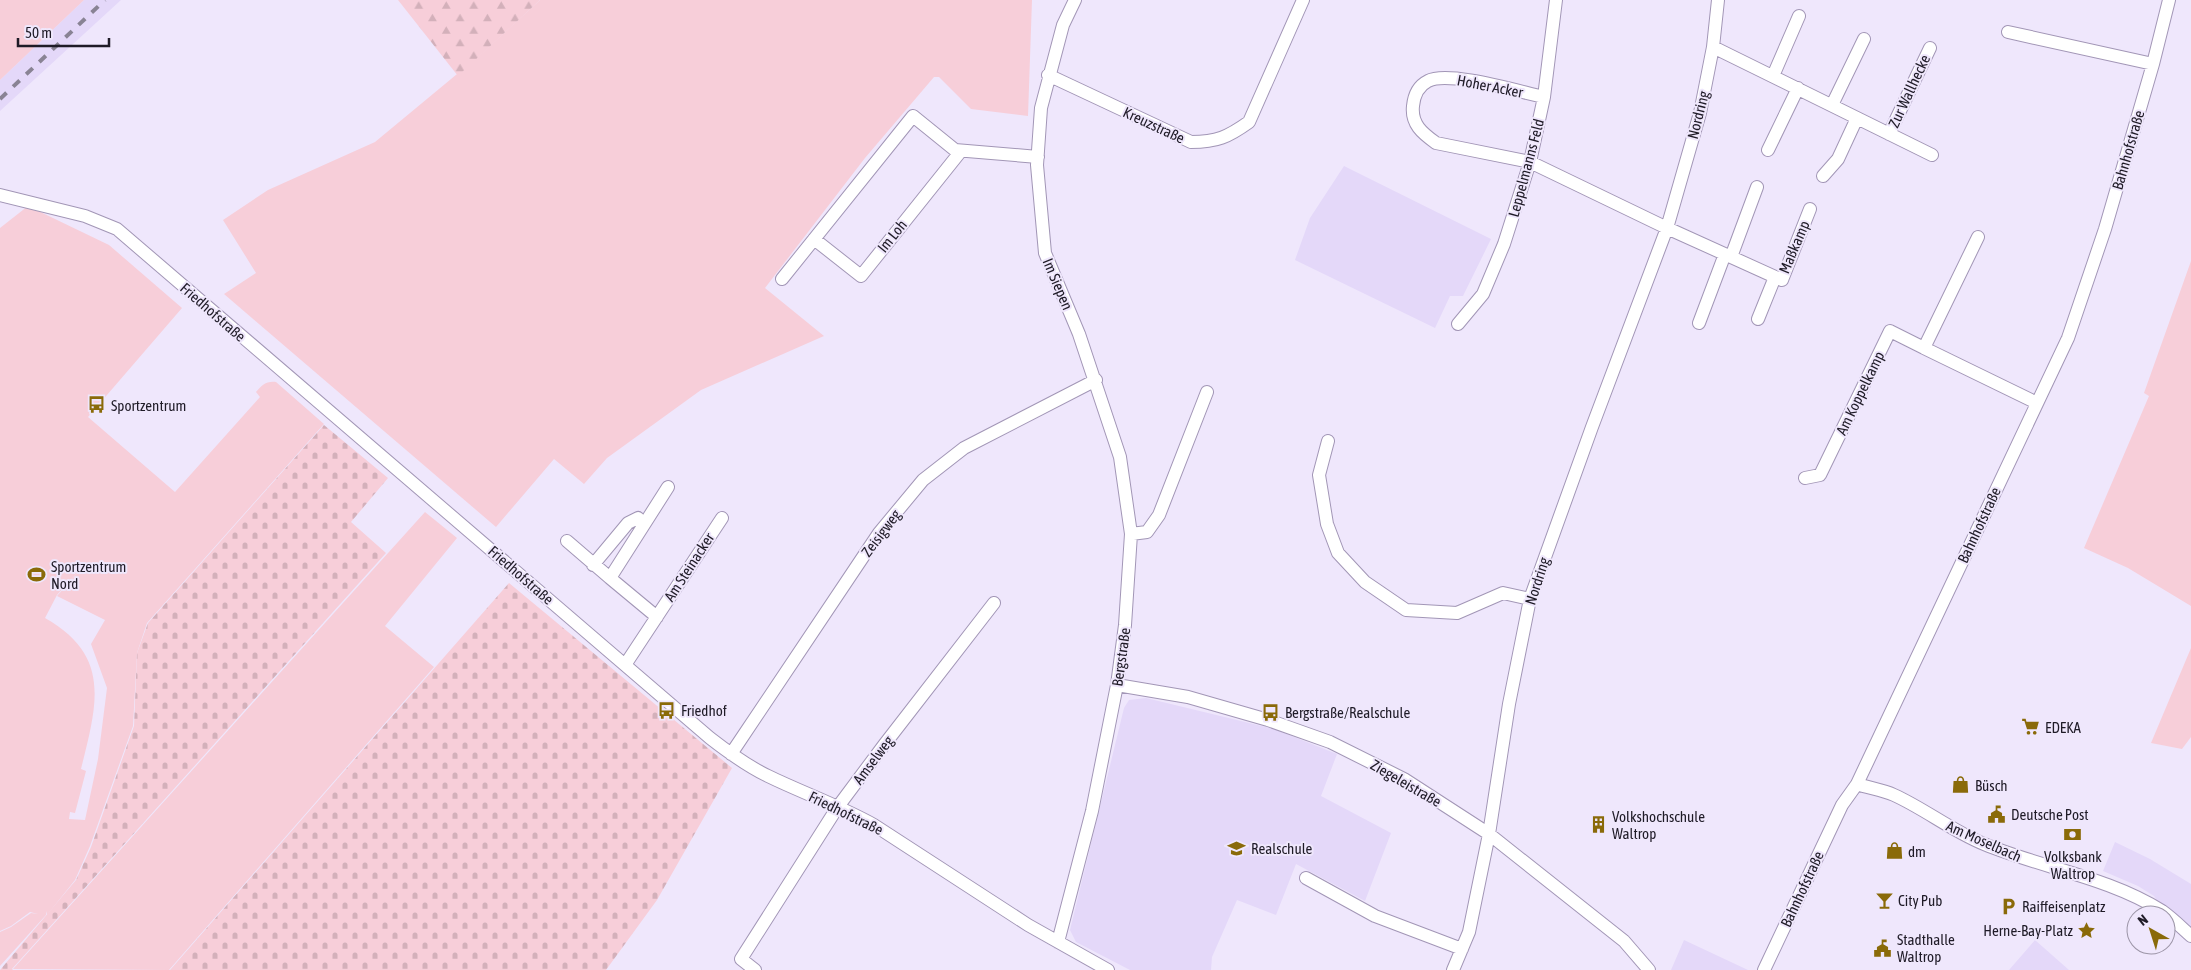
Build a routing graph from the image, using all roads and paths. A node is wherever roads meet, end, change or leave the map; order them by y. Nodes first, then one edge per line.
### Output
1 (1074, 0) edge
2 (1303, 0) edge
3 (1556, 0) edge
4 (1718, 0) edge
5 (2169, 0) edge
6 (1799, 16) dead end
7 (2008, 32) dead end
8 (1864, 39) dead end
9 (1713, 46) junction
10 (1930, 48) dead end
11 (2153, 64) junction
12 (1048, 75) junction
13 (1773, 76) junction
14 (1798, 88) junction
15 (1544, 97) junction
16 (1832, 105) junction
17 (1857, 118) junction
18 (1889, 134) junction
19 (961, 150) junction
20 (1768, 150) dead end
21 (1932, 155) dead end
22 (1038, 157) junction
23 (1530, 162) junction
24 (1823, 176) dead end
25 (1756, 187) dead end
26 (0, 195) edge
27 (1810, 209) dead end
28 (1667, 228) junction
29 (1978, 237) dead end
30 (814, 239) junction
31 (1728, 255) junction
32 (1775, 276) junction
33 (782, 279) dead end
34 (1758, 320) dead end
35 (1699, 323) dead end
36 (1458, 324) dead end
37 (1924, 348) junction
38 (1096, 380) junction
39 (1207, 392) dead end
40 (2037, 403) junction
41 (1328, 441) dead end
42 (1806, 478) dead end
43 (668, 487) dead end
44 (722, 518) dead end
45 (644, 524) junction
46 (1131, 534) junction
47 (566, 541) dead end
48 (593, 565) junction
49 (610, 578) junction
50 (1530, 599) junction
51 (994, 604) dead end
52 (657, 617) junction
53 (625, 666) junction
54 (1117, 685) junction
55 (731, 754) junction
56 (1858, 784) junction
57 (837, 808) junction
58 (1489, 834) junction
59 (1306, 878) dead end
60 (2191, 936) edge
61 (1058, 942) junction
62 (1462, 949) junction
63 (755, 970) edge
64 (1108, 970) edge
65 (1454, 970) edge
66 (1649, 970) edge
67 (1764, 970) edge

1 - 12 street, Im Siepen
2 - 12 street, Kreuzstraße
3 - 15 street, Leppelmanns Feld
4 - 9 street, Nordring
5 - 11 street, Bahnhofstraße
6 - 13 street
7 - 11 street
8 - 16 street
9 - 13 street, Zur Wallhecke
9 - 28 street, Nordring
10 - 18 street, Zur Wallhecke
11 - 40 street, Bahnhofstraße
12 - 22 street, Im Siepen
13 - 14 street, Zur Wallhecke
14 - 16 street, Zur Wallhecke
14 - 20 street
15 - 23 street, Leppelmanns Feld
15 - 23 street, Hoher Acker
16 - 17 street, Zur Wallhecke
17 - 18 street, Zur Wallhecke
17 - 24 street
18 - 21 street, Zur Wallhecke
19 - 22 street
19 - 30 street
19 - 30 street, Im Loh
22 - 38 street, Im Siepen
23 - 28 street
23 - 36 street, Leppelmanns Feld
25 - 31 street
26 - 53 street, Friedhofstraße
27 - 32 street, Maßkamp
28 - 31 street, Maßkamp
28 - 50 street, Nordring
29 - 37 street
30 - 33 street
31 - 32 street, Maßkamp
31 - 35 street
32 - 34 street, Maßkamp
37 - 40 street, Am Koppelkamp
37 - 42 street, Am Koppelkamp
38 - 46 street, Im Siepen
38 - 55 street, Zeisigweg
39 - 46 street
40 - 56 street, Bahnhofstraße
41 - 50 street
43 - 45 street
44 - 52 street, Am Steinacker
45 - 48 street
45 - 49 street
46 - 54 street, Bergstraße
47 - 48 street, Am Steinacker
48 - 49 street, Am Steinacker
49 - 52 street, Am Steinacker
50 - 58 street, Nordring
51 - 57 street, Amselweg
52 - 53 street, Am Steinacker
53 - 55 street, Friedhofstraße
54 - 58 street, Ziegeleistraße
54 - 61 street, Bergstraße
55 - 57 street, Friedhofstraße
56 - 60 street, Am Moselbach
56 - 67 street, Bahnhofstraße
57 - 61 street, Friedhofstraße
57 - 63 street, Amselweg
58 - 62 street, Nordring
58 - 66 street, Ziegeleistraße
59 - 62 street
61 - 64 street, Friedhofstraße
62 - 65 street, Nordring

